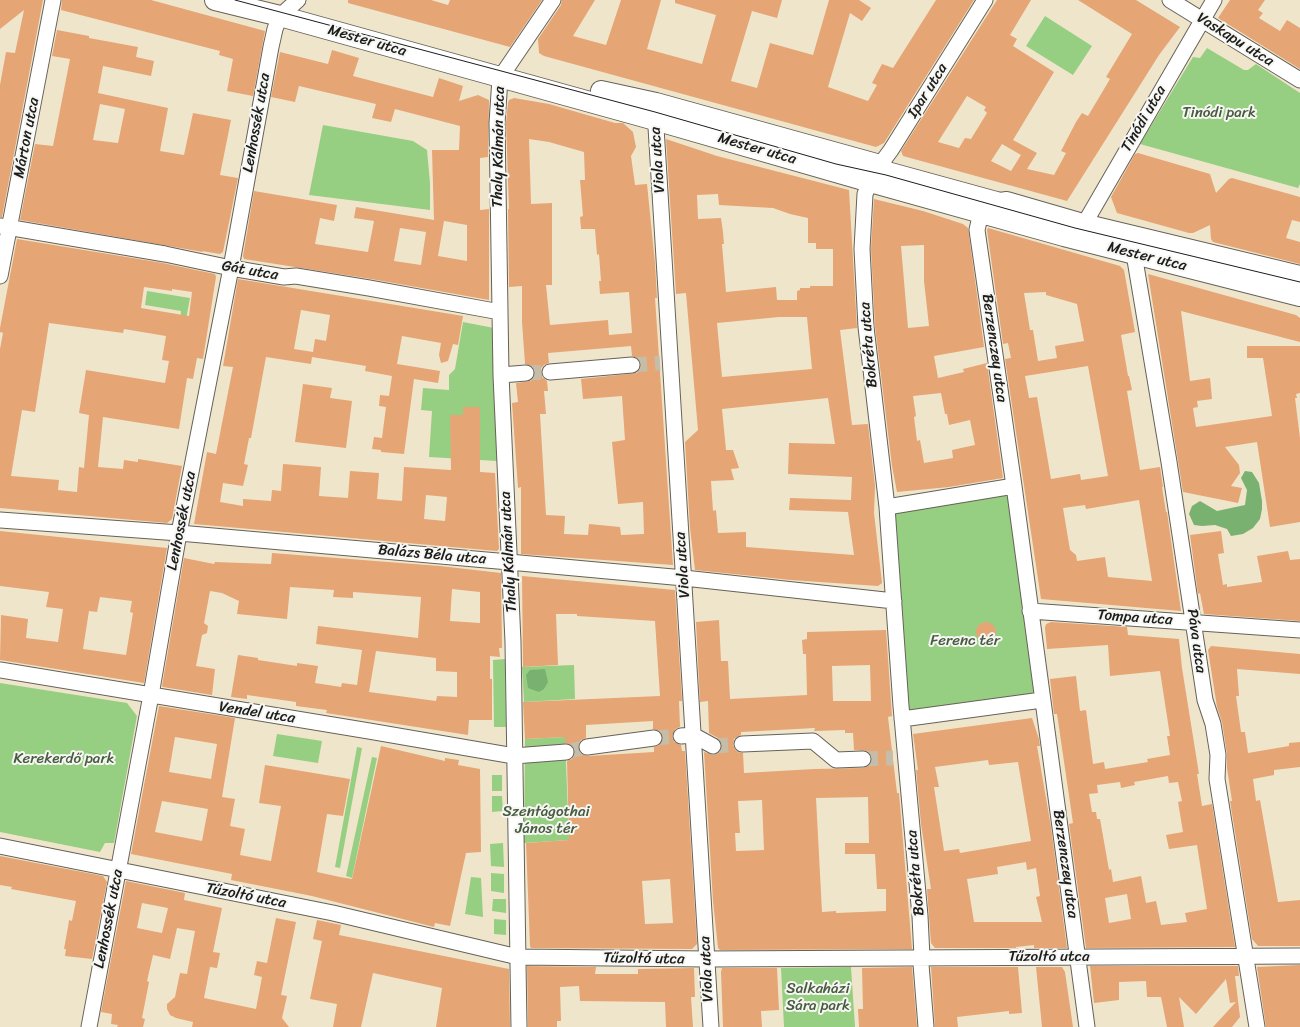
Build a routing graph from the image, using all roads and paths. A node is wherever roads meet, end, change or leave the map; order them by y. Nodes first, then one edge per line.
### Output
1 (53, 0) edge
2 (215, 0) edge
3 (257, 0) edge
4 (553, 0) edge
5 (985, 0) edge
6 (1170, 0) edge
7 (1214, 0) edge
8 (289, 8) edge
9 (1202, 20) junction
10 (502, 73) junction
11 (1300, 80) edge
12 (656, 111) junction
13 (879, 173) junction
14 (993, 209) junction
15 (4, 227) edge
16 (1080, 232) junction
17 (1134, 254) junction
18 (231, 268) junction
19 (0, 276) edge
20 (1300, 276) edge
21 (1300, 296) edge
22 (500, 312) junction
23 (632, 365) tunnel mouth
24 (550, 372) tunnel mouth
25 (526, 373) tunnel mouth
26 (501, 375) junction
27 (1014, 486) junction
28 (887, 507) junction
29 (0, 520) edge
30 (179, 533) junction
31 (509, 562) junction
32 (684, 578) junction
33 (894, 601) junction
34 (1030, 611) junction
35 (1193, 623) junction
36 (1300, 630) edge
37 (0, 670) edge
38 (151, 695) junction
39 (1042, 700) junction
40 (902, 719) junction
41 (687, 735) junction
42 (654, 738) tunnel mouth
43 (742, 744) tunnel mouth
44 (587, 746) tunnel mouth
45 (713, 746) tunnel mouth
46 (566, 752) tunnel mouth
47 (514, 756) junction
48 (863, 759) tunnel mouth
49 (0, 846) edge
50 (118, 870) junction
51 (1245, 956) junction
52 (1300, 956) edge
53 (922, 957) junction
54 (1078, 957) junction
55 (518, 958) junction
56 (707, 959) junction
57 (89, 1027) edge
58 (519, 1027) edge
59 (711, 1027) edge
60 (926, 1027) edge
61 (1087, 1027) edge
62 (1257, 1027) edge

1 - 15 street, Márton utca
2 - 8 street, Mester utca
3 - 8 street, Mester utca
4 - 10 street
5 - 13 street, Ipar utca
6 - 9 street, Vaskapu utca
7 - 9 street, Tinódi utca
8 - 10 street, Mester utca
8 - 18 street, Lenhossék utca
9 - 11 street, Vaskapu utca
9 - 16 street, Tinódi utca
10 - 12 street, Mester utca
10 - 22 street, Thaly Kálmán utca
12 - 13 street, Mester utca
12 - 32 street, Viola utca
13 - 14 street, Mester utca
13 - 28 street, Bokréta utca
14 - 16 street, Mester utca
14 - 27 street, Berzenczey utca
15 - 18 street, Gát utca
15 - 19 street, Márton utca
16 - 17 street, Mester utca
16 - 20 street, Mester utca
17 - 21 street, Mester utca
17 - 35 street, Páva utca
18 - 22 street, Gát utca
18 - 30 street, Lenhossék utca
22 - 26 street, Thaly Kálmán utca
23 - 24 street
25 - 26 street
26 - 31 street, Thaly Kálmán utca
27 - 28 street
27 - 34 street
28 - 33 street
29 - 30 street, Balázs Béla utca
30 - 31 street, Balázs Béla utca
30 - 38 street, Lenhossék utca
31 - 32 street, Balázs Béla utca
31 - 47 street, Thaly Kálmán utca
32 - 33 street, Balázs Béla utca
32 - 41 street, Viola utca
33 - 40 street
34 - 35 street, Tompa utca
34 - 39 street
35 - 36 street, Tompa utca
35 - 51 street, Páva utca
37 - 38 street, Vendel utca
38 - 47 street, Vendel utca
38 - 50 street, Lenhossék utca
39 - 40 street
39 - 54 street, Berzenczey utca
40 - 53 street, Bokréta utca
41 - 45 street
41 - 56 street, Viola utca
42 - 44 street
43 - 48 street
46 - 47 street, Vendel utca
47 - 55 street, Thaly Kálmán utca
49 - 50 street, Tűzoltó utca
50 - 55 street, Tűzoltó utca
50 - 57 street, Lenhossék utca
51 - 52 street, Tűzoltó utca
51 - 54 street, Tűzoltó utca
51 - 62 street, Páva utca
53 - 54 street, Tűzoltó utca
53 - 56 street, Tűzoltó utca
53 - 60 street, Bokréta utca
54 - 61 street, Berzenczey utca
55 - 56 street, Tűzoltó utca
55 - 58 street, Thaly Kálmán utca
56 - 59 street, Viola utca

